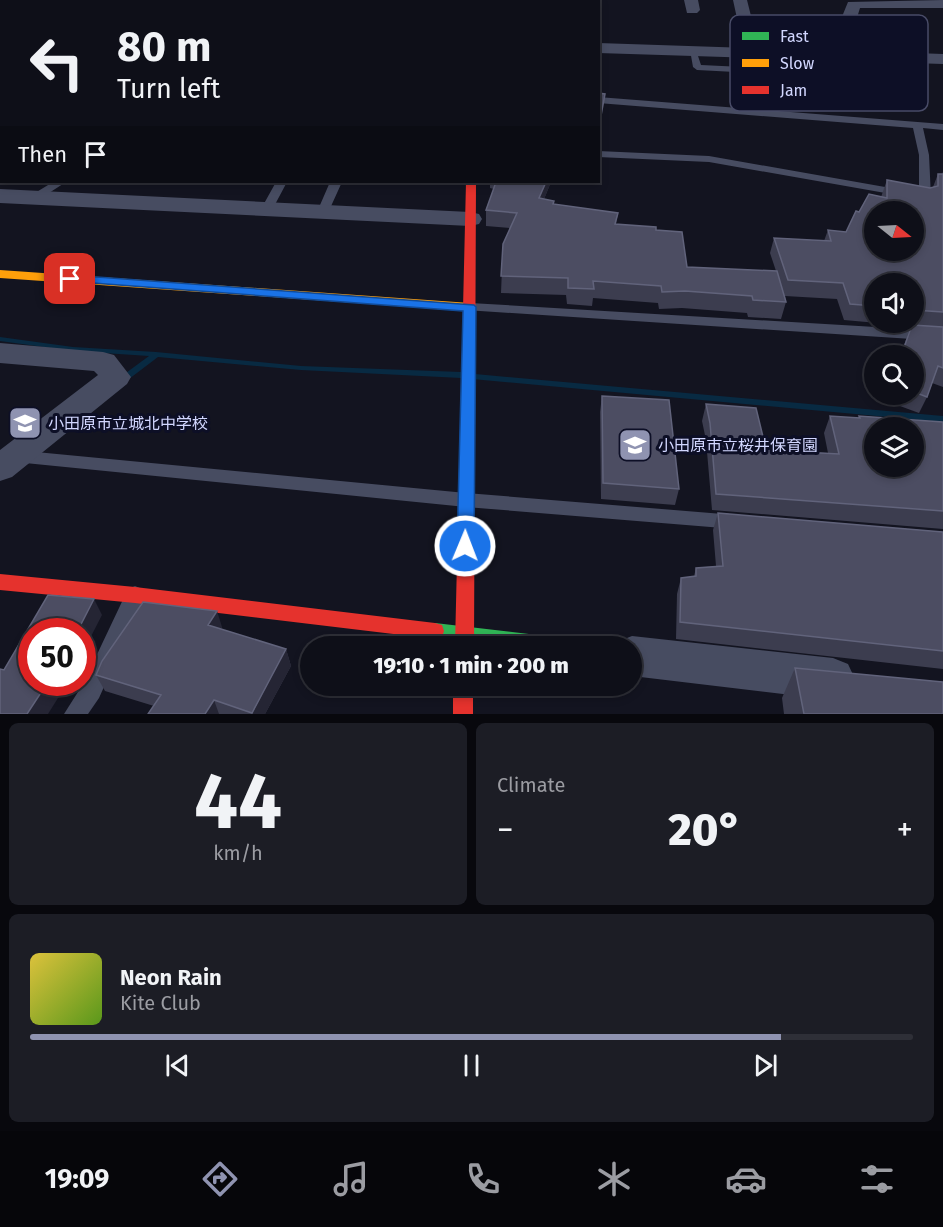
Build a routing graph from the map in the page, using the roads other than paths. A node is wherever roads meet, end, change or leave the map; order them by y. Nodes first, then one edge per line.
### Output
1 (740, 0) edge
2 (943, 4) edge
3 (743, 15) edge
4 (850, 15) edge
5 (600, 48) edge
6 (730, 53) edge
7 (928, 59) edge
8 (943, 59) edge
9 (600, 100) edge
10 (730, 110) edge
11 (738, 111) edge
12 (916, 125) junction
13 (943, 127) edge
14 (600, 154) edge
15 (58, 183) edge
16 (280, 183) edge
17 (336, 183) edge
18 (471, 183) edge
19 (0, 196) edge
20 (34, 198) junction
21 (267, 209) junction
22 (323, 212) junction
23 (470, 219) junction
24 (0, 274) edge
25 (470, 307) junction
26 (943, 336) edge
27 (0, 353) edge
28 (8, 462) edge
29 (466, 500) junction
30 (752, 523) edge
31 (0, 582) edge
32 (135, 595) junction
33 (428, 636) edge
34 (464, 636) edge
35 (642, 657) edge
36 (874, 684) edge
37 (463, 696) edge
38 (75, 714) edge
39 (463, 714) edge

1 - 3 street
2 - 4 street
5 - 6 street
7 - 8 street
9 - 10 lane
11 - 12 lane
12 - 13 lane
12 - 14 lane
15 - 20 lane
16 - 21 lane
17 - 22 lane
18 - 23 street
19 - 20 street
20 - 21 street
21 - 22 street
22 - 23 street
23 - 25 street
24 - 25 street
25 - 26 lane
25 - 29 street
27 - 28 street
28 - 29 lane
29 - 30 lane
29 - 34 street
31 - 32 street
32 - 33 street
32 - 38 lane
35 - 36 street
37 - 39 street

